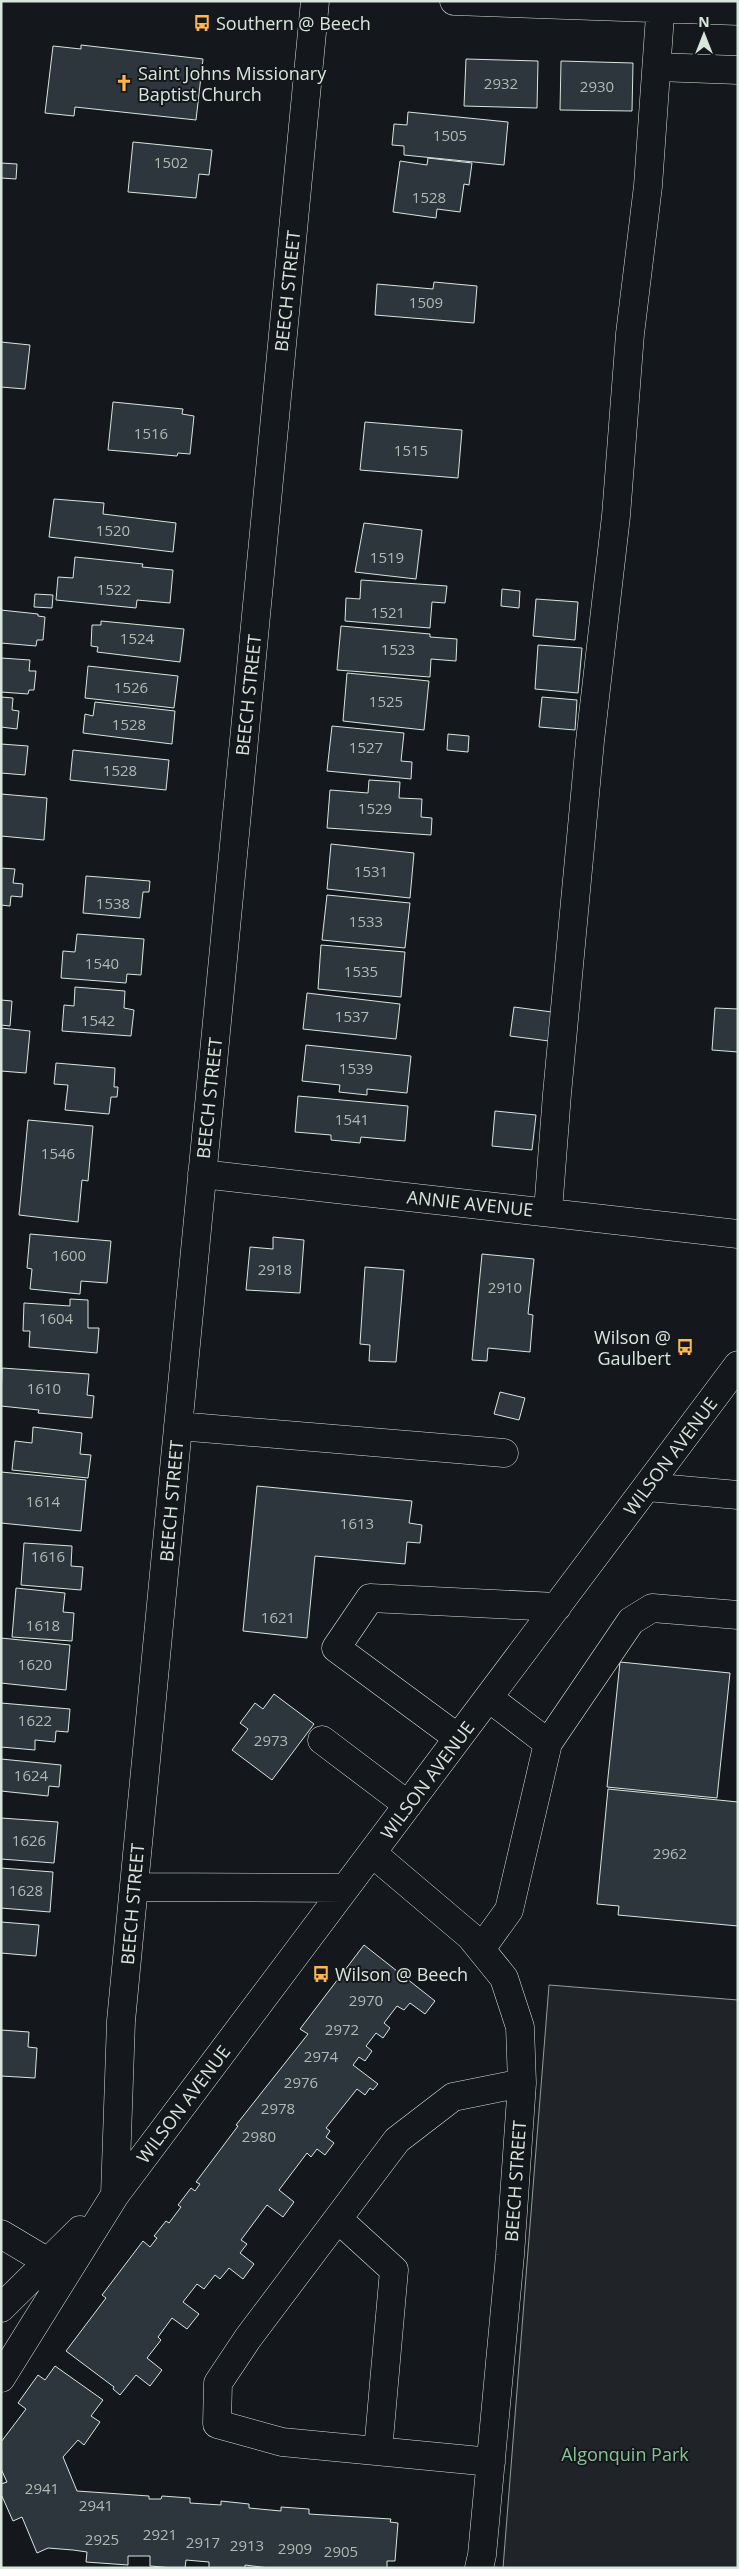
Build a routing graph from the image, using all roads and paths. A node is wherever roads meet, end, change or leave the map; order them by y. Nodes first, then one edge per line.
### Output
1 (315, 1) edge
2 (454, 1) edge
3 (661, 5) edge
4 (738, 11) edge
5 (657, 67) junction
6 (738, 70) edge
7 (202, 1174) junction
8 (548, 1211) junction
9 (738, 1234) edge
10 (738, 1365) edge
11 (178, 1426) junction
12 (504, 1453) dead end
13 (647, 1487) junction
14 (738, 1495) edge
15 (557, 1607) junction
16 (738, 1615) edge
17 (489, 1698) junction
18 (458, 1738) junction
19 (322, 1740) dead end
20 (548, 1743) junction
21 (408, 1805) junction
22 (372, 1852) junction
23 (134, 1886) junction
24 (345, 1888) junction
25 (480, 1949) junction
26 (522, 2083) junction
27 (114, 2195) junction
28 (338, 2219) junction
29 (1, 2234) edge
30 (48, 2262) junction
31 (1, 2308) edge
32 (1, 2378) edge
33 (378, 2451) junction
34 (491, 2462) junction
35 (478, 2568) edge

1 - 7 street, BEECH STREET
2 - 3 street
3 - 4 street
3 - 5 street
5 - 6 street
5 - 8 street
7 - 8 street, ANNIE AVENUE
7 - 11 street, BEECH STREET
8 - 9 street, ANNIE AVENUE
10 - 13 street, WILSON AVENUE
11 - 12 street
11 - 23 street, BEECH STREET
13 - 14 street
13 - 15 street, WILSON AVENUE
15 - 17 street, WILSON AVENUE
15 - 18 street
16 - 20 street
17 - 18 street, WILSON AVENUE
17 - 20 street
18 - 21 street, WILSON AVENUE
19 - 21 street
20 - 25 street
21 - 22 street, WILSON AVENUE
22 - 24 street, WILSON AVENUE
22 - 25 street, BEECH STREET
23 - 24 street
23 - 27 street, BEECH STREET
24 - 27 street, WILSON AVENUE
25 - 26 street, BEECH STREET
26 - 28 street
26 - 34 street, BEECH STREET
27 - 30 street, WILSON AVENUE
27 - 32 street, WILSON AVENUE
28 - 33 street
28 - 33 street
29 - 30 street
30 - 31 street, WILSON AVENUE
33 - 34 street
34 - 35 street, BEECH STREET

